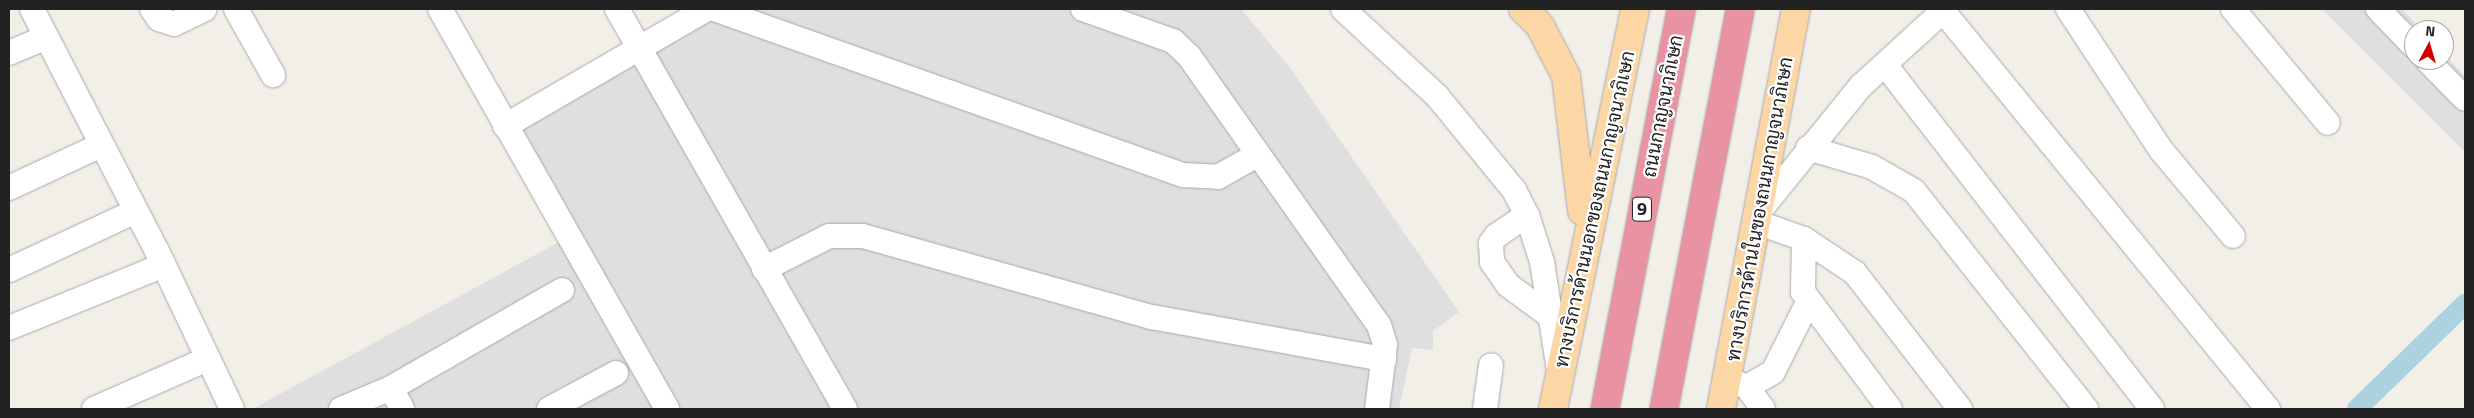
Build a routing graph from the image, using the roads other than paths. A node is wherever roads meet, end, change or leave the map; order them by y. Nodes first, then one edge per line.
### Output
1 (32, 9) edge
2 (152, 9) edge
3 (205, 9) edge
4 (236, 9) edge
5 (440, 9) edge
6 (617, 9) edge
7 (707, 9) edge
8 (714, 9) edge
9 (1083, 9) edge
10 (1343, 9) edge
11 (1523, 9) edge
12 (1635, 9) edge
13 (1681, 9) edge
14 (1740, 9) edge
15 (1796, 9) edge
16 (2068, 9) edge
17 (2233, 9) edge
18 (2378, 9) edge
19 (1944, 10) edge
20 (2404, 36) edge
21 (45, 38) junction
22 (638, 45) junction
23 (9, 54) edge
24 (1886, 66) junction
25 (2437, 70) edge
26 (274, 75) dead end
27 (2465, 99) edge
28 (2328, 123) dead end
29 (505, 126) junction
30 (99, 146) junction
31 (1808, 148) junction
32 (1258, 155) junction
33 (9, 188) edge
34 (134, 212) junction
35 (1527, 215) junction
36 (1757, 217) junction
37 (2233, 236) dead end
38 (1804, 239) junction
39 (1583, 248) junction
40 (160, 258) junction
41 (764, 269) junction
42 (9, 270) edge
43 (562, 290) dead end
44 (1808, 302) junction
45 (1550, 316) junction
46 (9, 317) edge
47 (9, 328) edge
48 (208, 359) junction
49 (1384, 359) junction
50 (1491, 366) dead end
51 (1560, 371) junction
52 (616, 373) dead end
53 (1737, 383) junction
54 (391, 388) junction
55 (94, 409) edge
56 (232, 409) edge
57 (341, 409) edge
58 (402, 409) edge
59 (549, 409) edge
60 (667, 409) edge
61 (845, 409) edge
62 (1377, 409) edge
63 (1484, 409) edge
64 (1553, 409) edge
65 (1605, 409) edge
66 (1664, 409) edge
67 (1721, 409) edge
68 (1763, 409) edge
69 (1890, 409) edge
70 (1960, 409) edge
71 (2086, 409) edge
72 (2152, 409) edge
73 (2268, 409) edge

1 - 21 street
2 - 3 street
4 - 26 street
5 - 29 street
6 - 22 street
7 - 22 street
8 - 32 street
9 - 32 street
10 - 35 street
11 - 39 main road
12 - 39 main road, ทางบริการด้านนอกของถนนกาญจนาภิเษก
13 - 65 highway, ถนนกาญจนาภิเษก / 9
14 - 66 highway
15 - 36 main road, ทางบริการด้านในของถนนกาญจนาภิเษก
16 - 37 street
17 - 28 street
18 - 20 street
19 - 24 street
19 - 73 street
21 - 23 street
21 - 30 street
22 - 29 street
22 - 41 street
24 - 31 street
24 - 72 street
25 - 27 street
29 - 60 street
30 - 33 street
30 - 34 street
31 - 36 street
31 - 71 street
32 - 49 street
34 - 40 street
34 - 42 street
35 - 45 street
35 - 45 street
36 - 38 street
36 - 53 main road, ทางบริการด้านในของถนนกาญจนาภิเษก
38 - 44 street
38 - 70 street
39 - 51 main road, ทางบริการด้านนอกของถนนกาญจนาภิเษก
40 - 46 street
40 - 47 street
40 - 48 street
41 - 49 street
41 - 61 street
43 - 54 street
44 - 53 street
44 - 69 street
45 - 51 street
48 - 55 street
48 - 56 street
49 - 62 street
50 - 63 street
51 - 64 main road, ทางบริการด้านนอกของถนนกาญจนาภิเษก
52 - 59 street
53 - 67 main road, ทางบริการด้านในของถนนกาญจนาภิเษก
53 - 68 street
54 - 57 street
54 - 58 street

